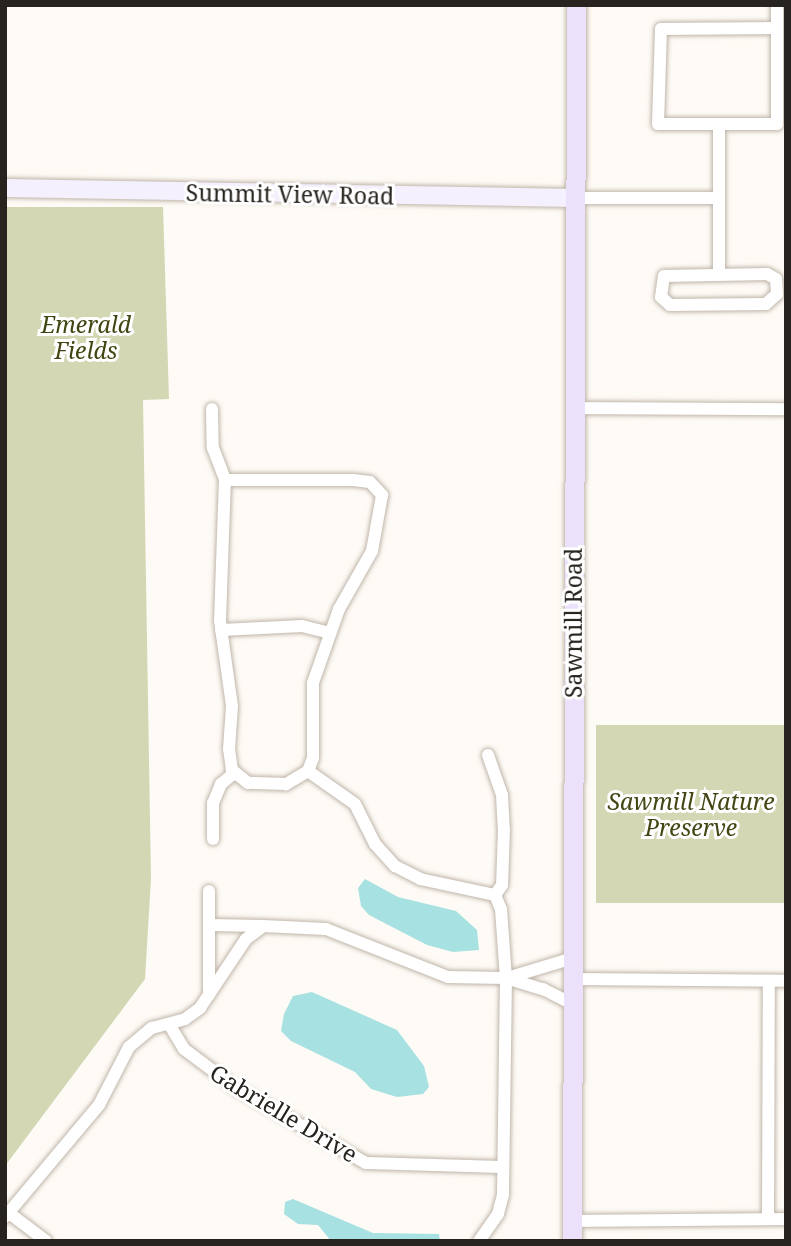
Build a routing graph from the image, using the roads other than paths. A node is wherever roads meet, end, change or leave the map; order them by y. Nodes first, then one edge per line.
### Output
1 (576, 5) edge
2 (777, 5) edge
3 (777, 28) junction
4 (719, 124) junction
5 (5, 188) edge
6 (575, 198) junction
7 (718, 198) junction
8 (719, 274) junction
9 (574, 408) junction
10 (212, 409) dead end
11 (786, 409) edge
12 (225, 480) junction
13 (221, 630) junction
14 (330, 633) junction
15 (488, 755) dead end
16 (308, 771) junction
17 (234, 773) junction
18 (213, 839) dead end
19 (209, 891) dead end
20 (495, 895) junction
21 (209, 925) junction
22 (263, 926) junction
23 (573, 958) junction
24 (506, 978) junction
25 (573, 979) junction
26 (769, 981) junction
27 (786, 981) edge
28 (209, 995) junction
29 (573, 1004) junction
30 (169, 1024) junction
31 (503, 1167) junction
32 (7, 1215) edge
33 (768, 1218) junction
34 (786, 1219) edge
35 (572, 1231) edge
36 (46, 1241) edge
37 (478, 1241) edge

1 - 6 main road, Sawmill Road
2 - 3 street
3 - 4 street
3 - 4 street
4 - 7 street
5 - 6 street, Summit View Road
6 - 7 street
6 - 9 main road, Sawmill Road
7 - 8 street
8 - 8 street
9 - 11 street
9 - 23 main road, Sawmill Road
10 - 12 street
12 - 13 street
12 - 14 street
13 - 14 street
13 - 17 street
14 - 16 street
15 - 20 street
16 - 17 street
16 - 20 street
17 - 18 street
19 - 21 street
20 - 24 street
21 - 22 street
21 - 28 street
22 - 24 street
22 - 28 street
23 - 24 street
23 - 25 main road, Sawmill Road
24 - 29 street
24 - 31 street
25 - 26 street
25 - 29 main road, Sawmill Road
26 - 27 street
26 - 33 street
28 - 30 street
29 - 35 main road, Sawmill Road
30 - 31 street, Gabrielle Drive
30 - 32 street
31 - 37 street
32 - 36 street
33 - 34 street
33 - 35 street

